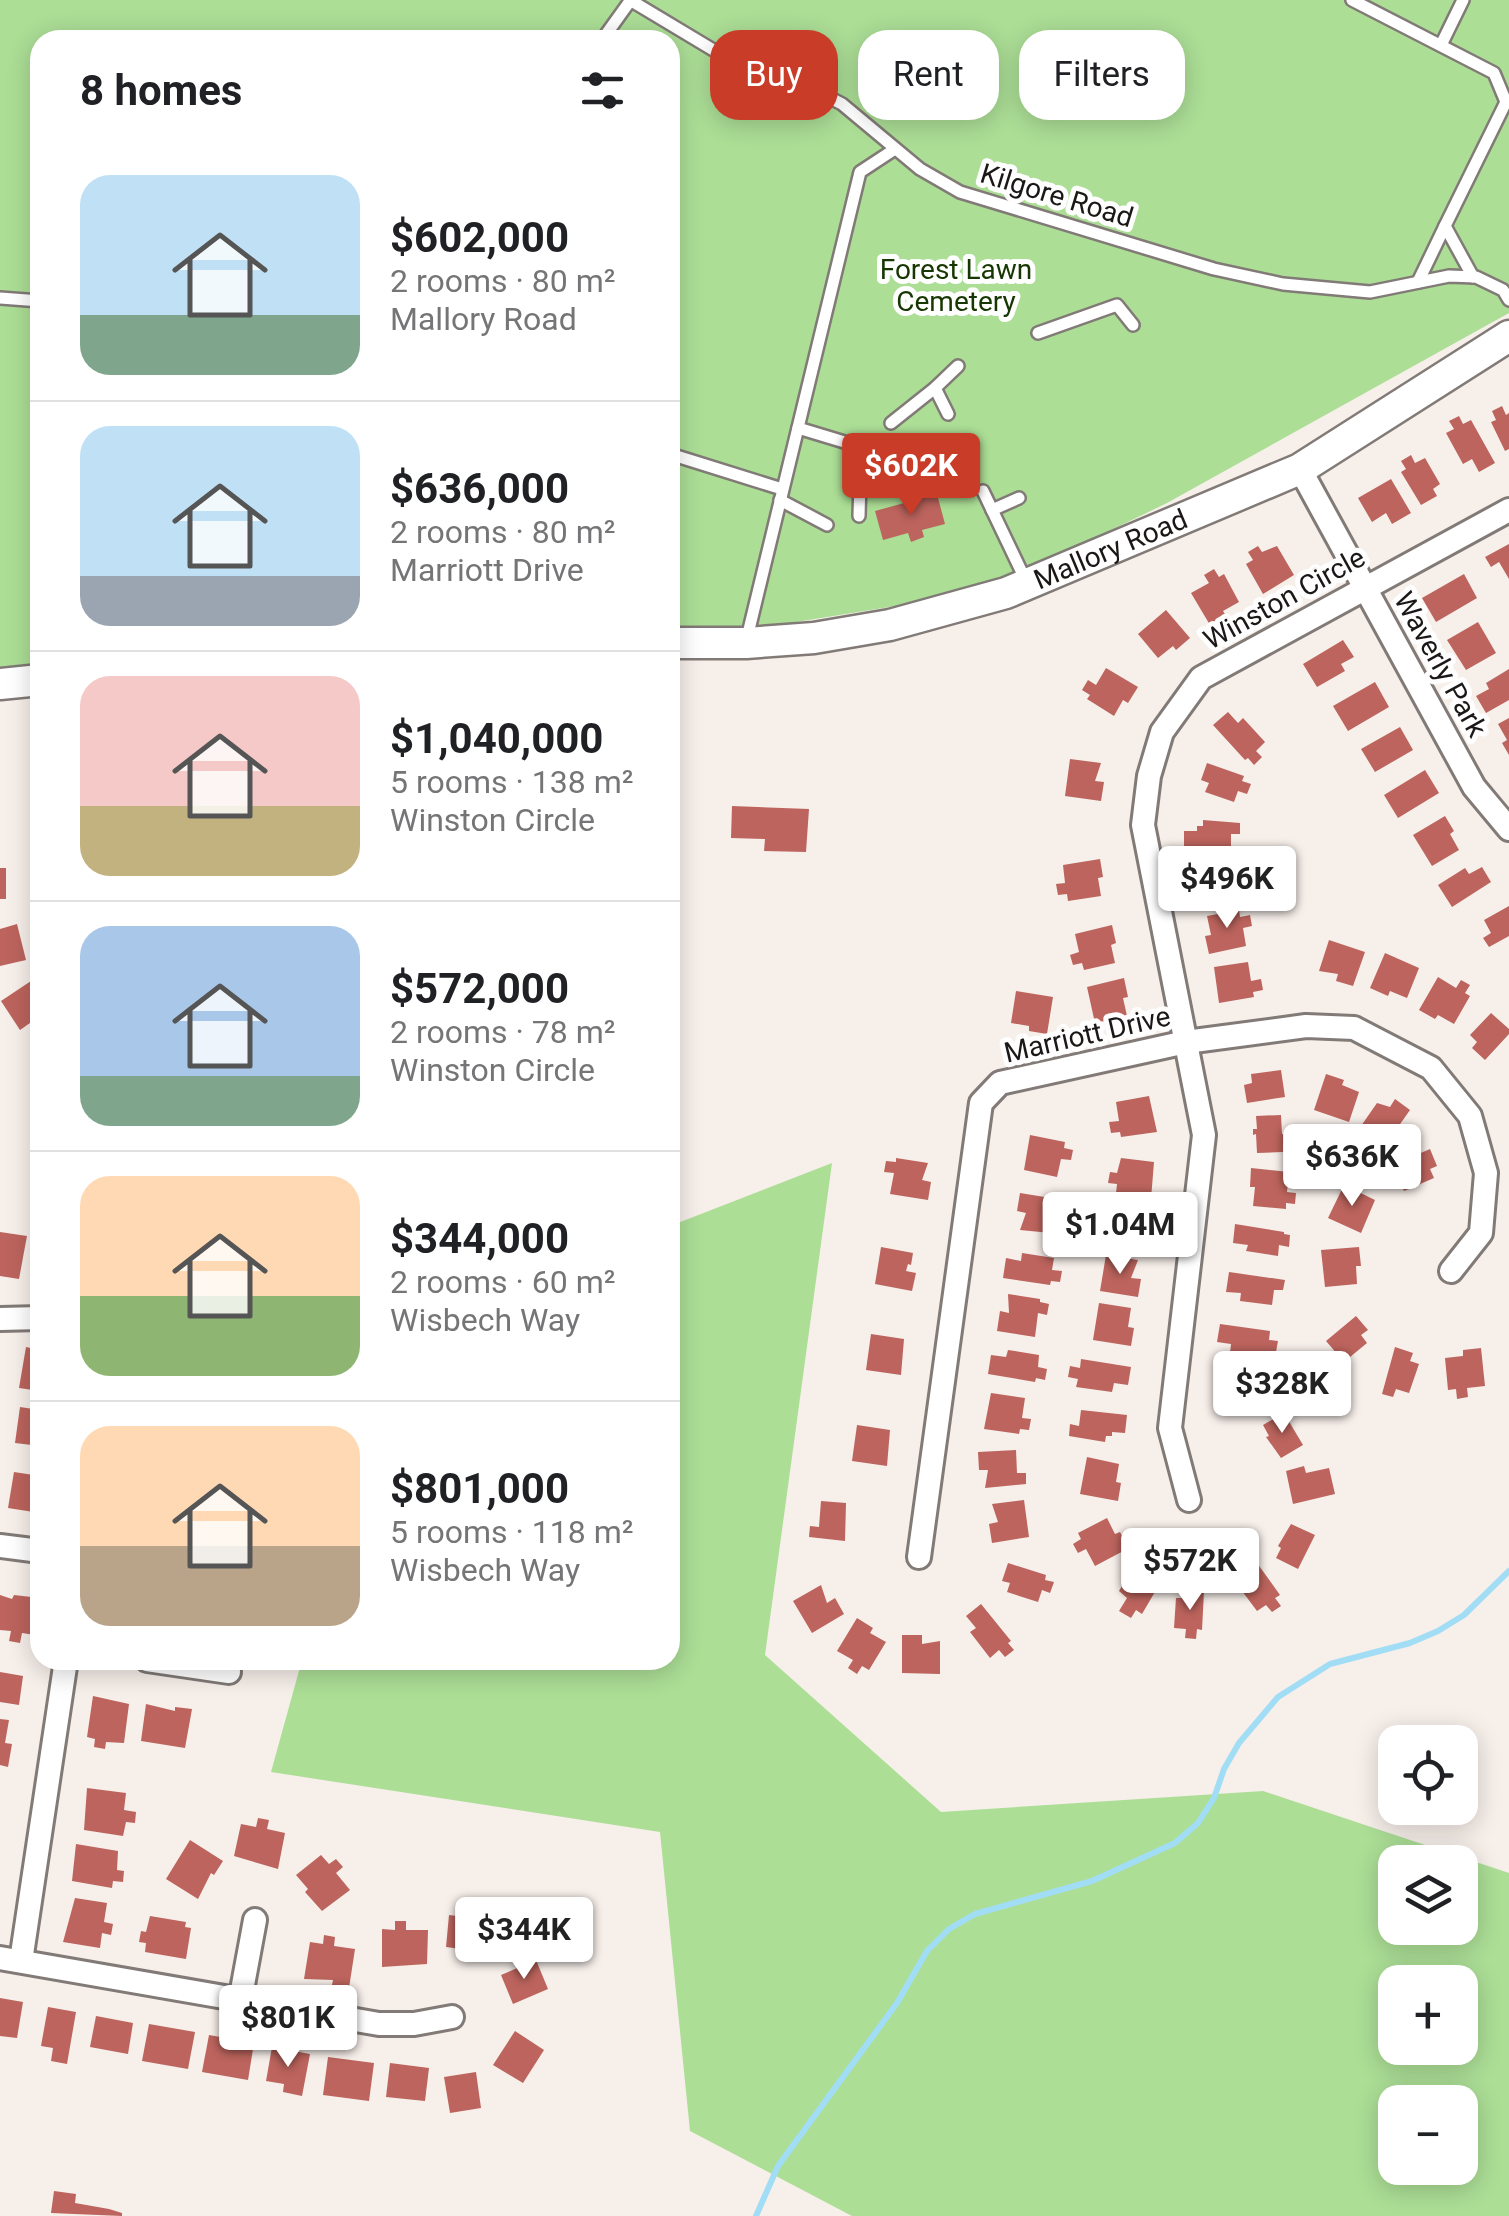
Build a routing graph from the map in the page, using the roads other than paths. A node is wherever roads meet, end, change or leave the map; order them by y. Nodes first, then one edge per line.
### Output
1 (630, 0) edge
2 (1352, 0) edge
3 (1463, 0) edge
4 (609, 30) edge
5 (1441, 45) junction
6 (896, 149) junction
7 (1445, 226) junction
8 (1473, 277) junction
9 (1418, 282) junction
10 (1507, 291) edge
11 (0, 298) edge
12 (30, 300) edge
13 (1133, 325) dead end
14 (1038, 333) dead end
15 (1509, 336) edge
16 (958, 366) dead end
17 (936, 388) junction
18 (948, 414) dead end
19 (891, 423) dead end
20 (798, 428) junction
21 (680, 458) edge
22 (1300, 469) junction
23 (984, 491) dead end
24 (781, 495) junction
25 (1020, 498) dead end
26 (992, 510) junction
27 (1509, 510) edge
28 (859, 516) dead end
29 (827, 525) dead end
30 (1028, 584) junction
31 (1364, 586) junction
32 (680, 643) edge
33 (746, 643) junction
34 (1509, 829) edge
35 (1186, 1042) junction
36 (1451, 1271) dead end
37 (30, 1318) edge
38 (0, 1319) edge
39 (1189, 1500) dead end
40 (0, 1546) edge
41 (30, 1550) edge
42 (919, 1557) dead end
43 (64, 1670) edge
44 (215, 1670) edge
45 (229, 1672) dead end
46 (255, 1920) dead end
47 (11, 1960) edge
48 (240, 2001) junction
49 (452, 2018) dead end

1 - 4 lane
1 - 6 lane, Kilgore Road
2 - 5 lane
3 - 5 lane
5 - 7 lane
6 - 9 lane, Kilgore Road
6 - 20 lane
7 - 8 lane
7 - 9 lane
8 - 9 lane, Kilgore Road
8 - 10 lane, Kilgore Road
11 - 12 lane
13 - 14 lane
15 - 22 street, Mallory Road
16 - 17 lane
17 - 18 lane
17 - 19 lane
20 - 24 lane
20 - 28 lane
21 - 24 lane
22 - 30 street, Mallory Road
22 - 31 street, Waverly Park
23 - 26 lane
24 - 29 lane
24 - 33 lane
25 - 26 lane
26 - 30 lane
27 - 31 street, Winston Circle
30 - 33 street, Mallory Road
31 - 34 street, Waverly Park
31 - 35 street, Winston Circle
32 - 33 street, Mallory Road
35 - 36 street, Marriott Drive
35 - 39 street, Winston Circle
35 - 42 street, Marriott Drive
37 - 38 street
40 - 41 street
43 - 47 street
44 - 45 street
46 - 48 street
47 - 48 street
48 - 49 street

